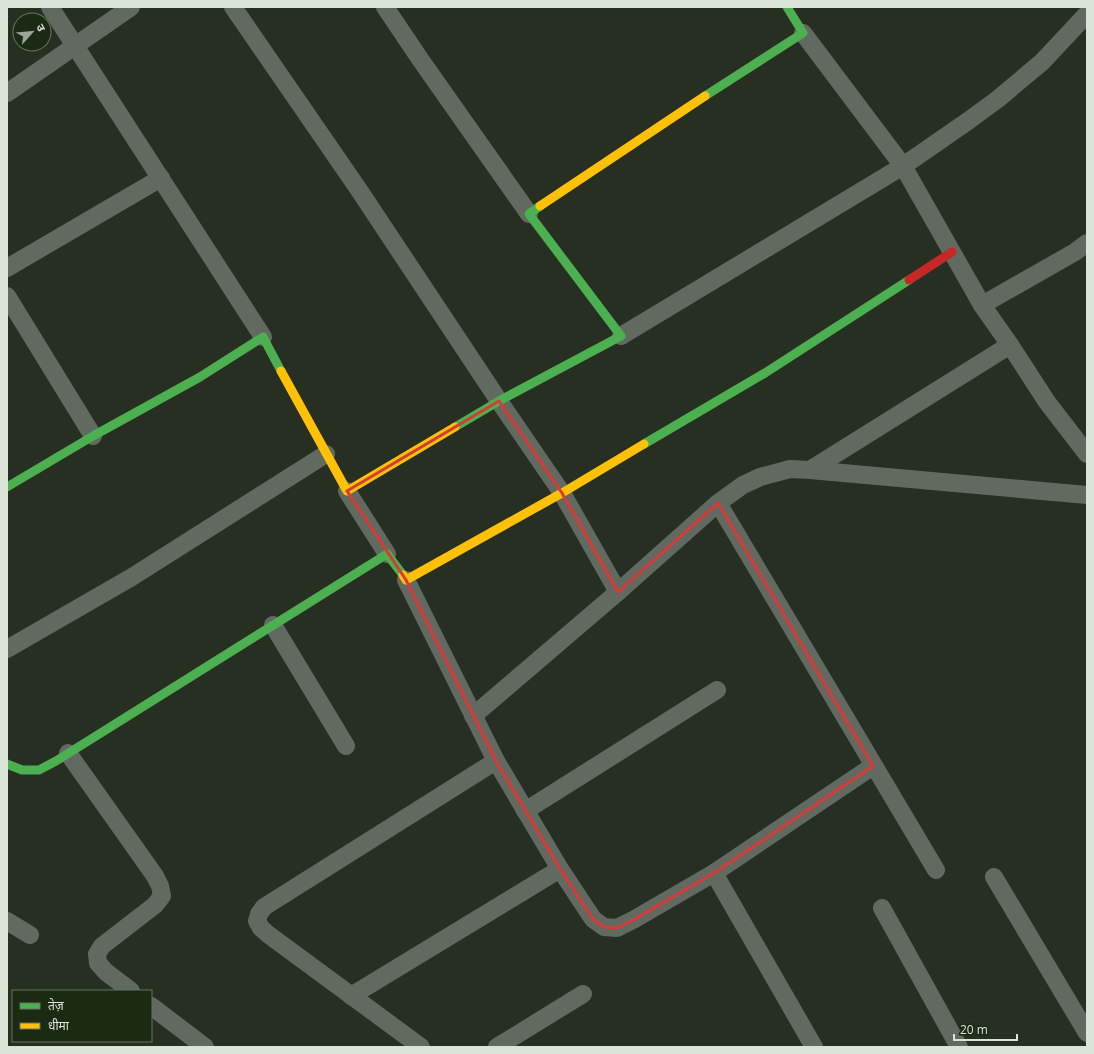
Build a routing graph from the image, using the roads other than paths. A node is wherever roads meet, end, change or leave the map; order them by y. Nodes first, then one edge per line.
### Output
1 (50, 7) edge
2 (131, 7) edge
3 (233, 7) edge
4 (385, 7) edge
5 (787, 7) edge
6 (1081, 7) edge
7 (1087, 14) edge
8 (803, 33) junction
9 (76, 45) junction
10 (7, 93) edge
11 (903, 166) junction
12 (160, 178) junction
13 (529, 214) junction
14 (1087, 243) edge
15 (952, 252) junction
16 (7, 268) edge
17 (7, 296) edge
18 (982, 305) junction
19 (621, 336) junction
20 (263, 337) junction
21 (1010, 344) junction
22 (499, 401) junction
23 (93, 436) junction
24 (326, 454) junction
25 (1087, 454) edge
26 (810, 470) junction
27 (7, 487) edge
28 (347, 492) junction
29 (562, 493) junction
30 (1087, 494) edge
31 (718, 503) junction
32 (387, 554) junction
33 (406, 580) junction
34 (618, 592) junction
35 (274, 625) junction
36 (7, 648) edge
37 (717, 690) dead end
38 (473, 716) junction
39 (346, 746) dead end
40 (68, 753) junction
41 (496, 761) junction
42 (7, 764) edge
43 (873, 766) junction
44 (525, 811) junction
45 (560, 869) junction
46 (936, 870) dead end
47 (714, 873) junction
48 (994, 877) dead end
49 (882, 908) dead end
50 (7, 920) edge
51 (30, 935) dead end
52 (130, 990) edge
53 (583, 994) dead end
54 (351, 996) junction
55 (152, 1007) edge
56 (1087, 1033) edge
57 (205, 1047) edge
58 (421, 1047) edge
59 (497, 1047) edge
60 (814, 1047) edge
61 (959, 1047) edge

1 - 9 street
2 - 9 street
3 - 22 street
4 - 13 street
5 - 8 street
6 - 7 street
7 - 11 street
8 - 11 street
8 - 13 street
9 - 10 street
9 - 12 street
11 - 15 street
11 - 19 street
12 - 16 street
12 - 20 street
13 - 19 street
14 - 18 street
15 - 18 street
15 - 29 street
17 - 23 street
18 - 21 street
19 - 22 street
20 - 23 street
20 - 24 street
21 - 25 street
21 - 26 street
22 - 28 street
22 - 29 street
23 - 27 street
24 - 28 street
24 - 36 street
26 - 30 street
26 - 31 street
28 - 32 street
29 - 33 street
29 - 34 street
31 - 34 street
31 - 43 street
32 - 33 street
32 - 35 street
33 - 38 street
34 - 38 street
35 - 39 street
35 - 40 street
37 - 44 street
38 - 41 street
40 - 42 street
40 - 52 street
41 - 44 street
41 - 54 street
43 - 46 street
43 - 47 street
44 - 45 street
45 - 47 street
45 - 54 street
47 - 60 street
48 - 56 street
49 - 61 street
50 - 51 street
53 - 59 street
54 - 58 street
55 - 57 street

